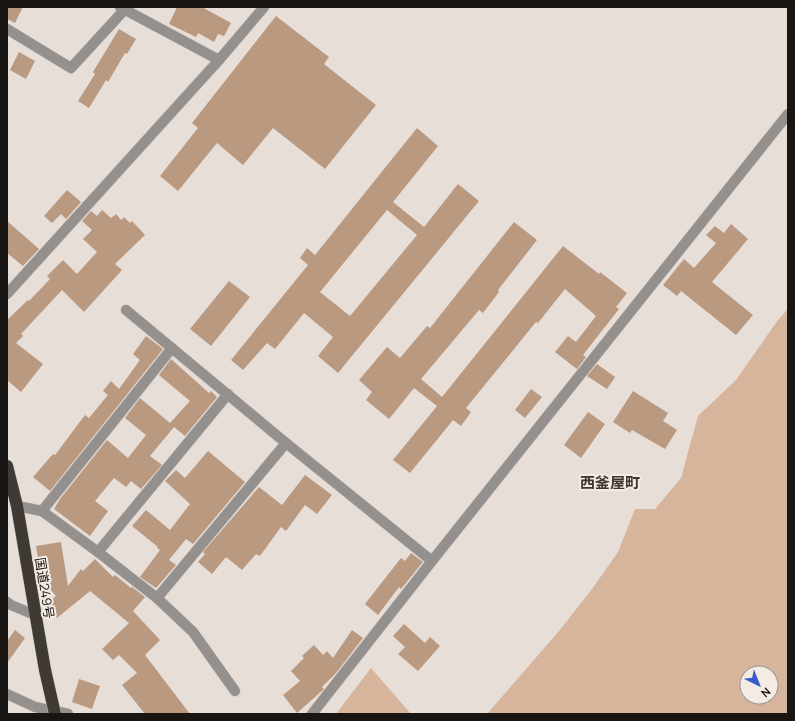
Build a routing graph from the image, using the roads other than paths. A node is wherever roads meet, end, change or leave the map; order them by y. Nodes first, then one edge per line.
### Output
1 (264, 7) edge
2 (124, 8) edge
3 (7, 29) edge
4 (218, 60) junction
5 (788, 114) edge
6 (7, 294) edge
7 (126, 310) dead end
8 (172, 348) junction
9 (228, 394) junction
10 (286, 443) junction
11 (7, 466) edge
12 (18, 506) junction
13 (42, 512) junction
14 (98, 552) junction
15 (432, 561) junction
16 (157, 598) junction
17 (7, 602) edge
18 (35, 614) junction
19 (235, 691) dead end
20 (7, 694) edge
21 (55, 714) edge
22 (68, 714) edge
23 (312, 714) edge

1 - 4 street
2 - 3 street
2 - 4 street
4 - 6 street
5 - 15 street
7 - 8 street
8 - 9 street
8 - 13 street
9 - 10 street
9 - 14 street
10 - 15 street
10 - 16 street
11 - 12 highway, 国道249号
12 - 13 street
12 - 18 highway, 国道249号
13 - 14 street
14 - 16 street
15 - 23 street
16 - 19 street
17 - 18 street
18 - 21 highway, 国道249号, bridge
20 - 22 street

